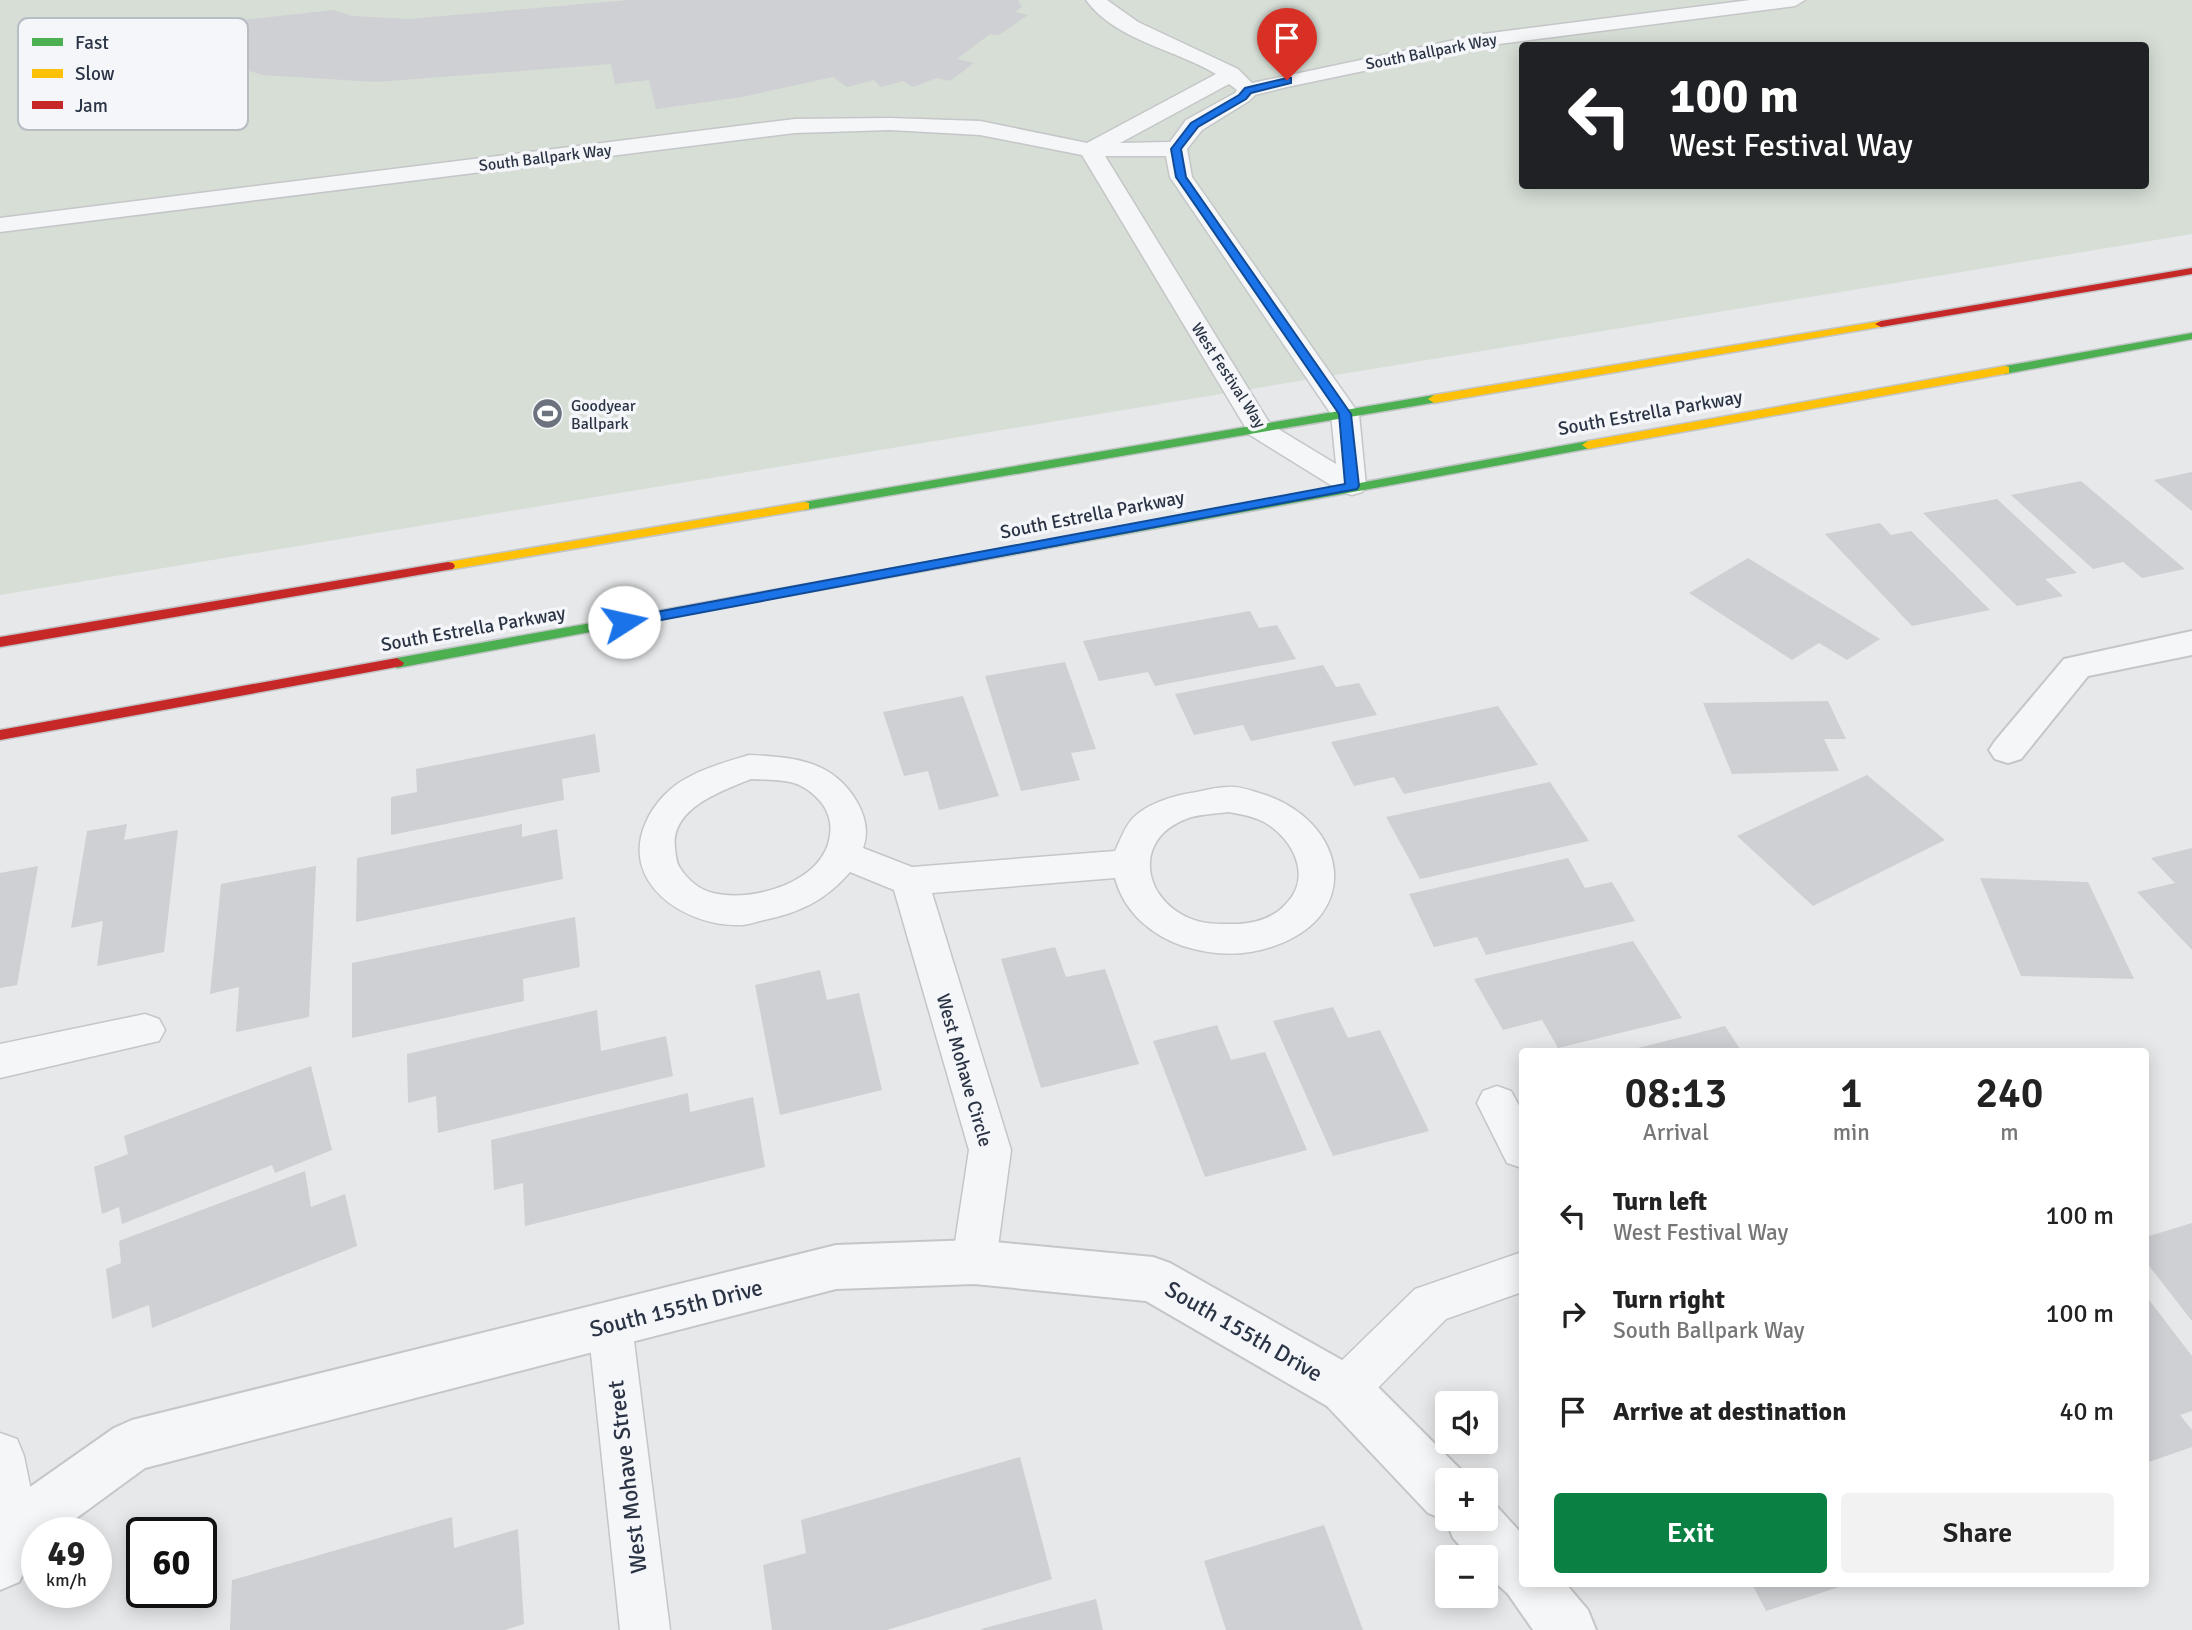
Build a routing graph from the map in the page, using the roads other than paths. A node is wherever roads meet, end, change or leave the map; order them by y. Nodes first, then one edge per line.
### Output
1 (1096, 0) edge
2 (1795, 0) edge
3 (1231, 73) junction
4 (1248, 90) junction
5 (1176, 149) junction
6 (1090, 150) junction
7 (0, 225) edge
8 (2192, 271) edge
9 (2192, 336) edge
10 (1345, 414) junction
11 (1260, 429) junction
12 (1352, 486) junction
13 (0, 642) edge
14 (2192, 643) edge
15 (0, 735) edge
16 (2008, 750) dead end
17 (843, 855) junction
18 (1129, 863) junction
19 (910, 881) junction
20 (145, 1030) dead end
21 (0, 1061) edge
22 (1497, 1103) dead end
23 (1519, 1144) edge
24 (974, 1262) junction
25 (1519, 1273) edge
26 (610, 1325) junction
27 (1345, 1389) junction
28 (0, 1456) edge
29 (1435, 1481) edge
30 (1483, 1531) edge
31 (5, 1541) edge
32 (1519, 1570) edge
33 (1533, 1587) edge
34 (645, 1630) edge
35 (1568, 1630) edge

1 - 3 lane
2 - 4 lane, South Ballpark Way
3 - 4 lane
3 - 6 lane
4 - 5 lane, South Ballpark Way
5 - 6 lane, South Ballpark Way
5 - 10 lane
6 - 7 lane, South Ballpark Way
6 - 11 lane, West Festival Way
8 - 10 main road
9 - 12 main road, South Estrella Parkway
10 - 11 main road
10 - 12 lane
11 - 12 lane, West Festival Way
11 - 13 main road
12 - 15 main road, South Estrella Parkway
14 - 16 street
17 - 17 lane
17 - 19 lane
18 - 18 lane
18 - 19 lane
19 - 24 lane, West Mohave Circle
20 - 21 lane
22 - 23 lane
24 - 26 street, South 155th Drive
24 - 27 street, South 155th Drive
25 - 27 lane
26 - 31 street, South 155th Drive
26 - 34 lane, West Mohave Street
27 - 29 street, South 155th Drive
28 - 31 lane
30 - 32 street
33 - 35 street

